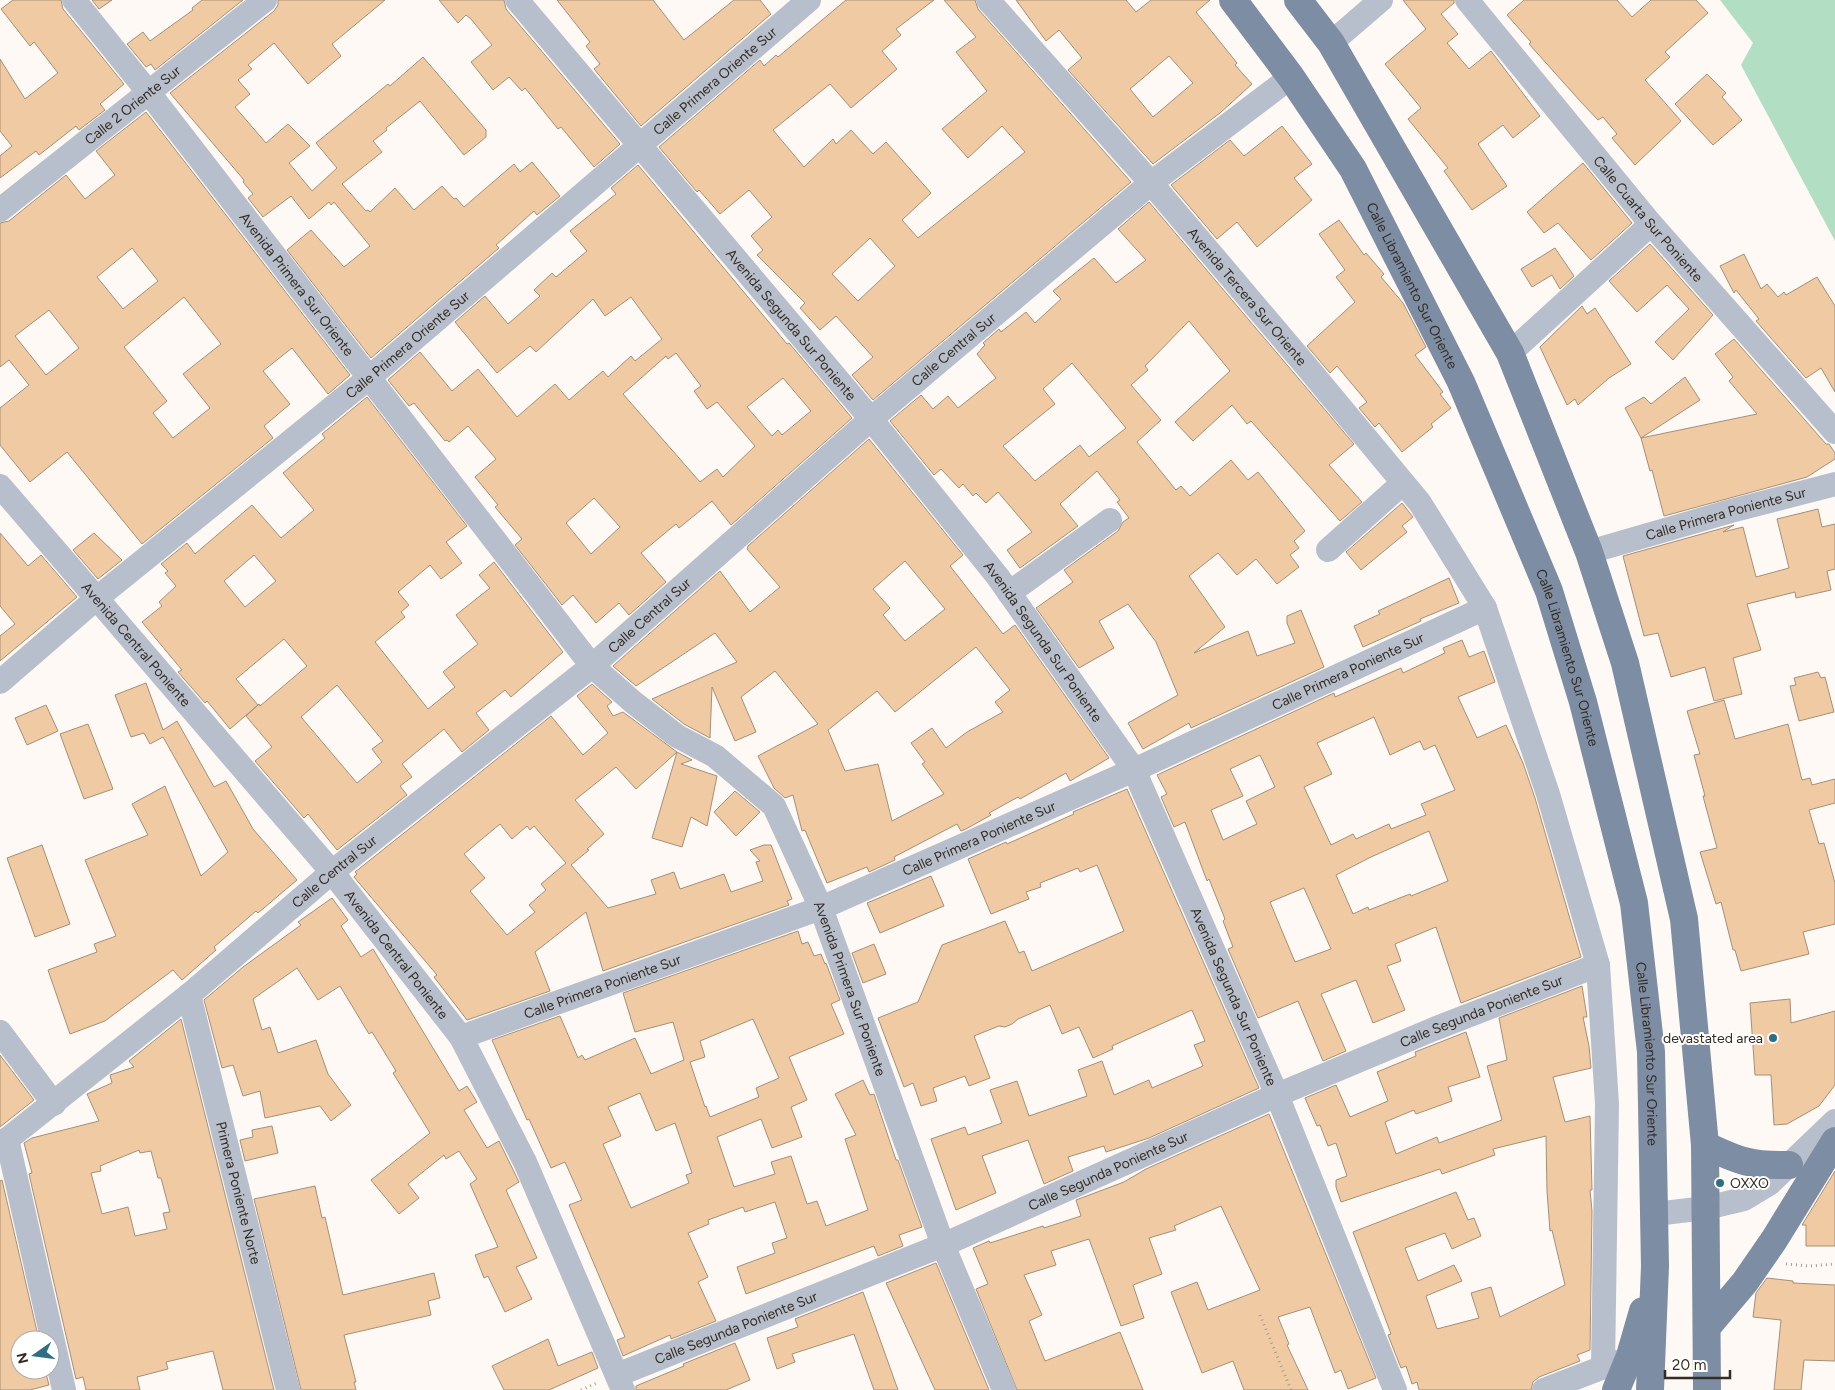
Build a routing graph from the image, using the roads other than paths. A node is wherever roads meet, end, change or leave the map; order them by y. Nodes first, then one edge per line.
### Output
1 (74, 0) edge
2 (265, 0) edge
3 (517, 0) edge
4 (809, 0) edge
5 (988, 0) edge
6 (1233, 0) edge
7 (1298, 0) edge
8 (1381, 0) edge
9 (1467, 0) edge
10 (1331, 43) junction
11 (1290, 77) junction
12 (149, 92) junction
13 (639, 146) junction
14 (1150, 183) junction
15 (0, 210) edge
16 (1651, 224) junction
17 (1510, 352) junction
18 (370, 378) junction
19 (871, 419) junction
20 (1835, 432) edge
21 (1403, 482) junction
22 (1835, 484) edge
23 (0, 486) edge
24 (1110, 520) dead end
25 (1328, 550) dead end
26 (1589, 552) junction
27 (1010, 593) junction
28 (97, 598) junction
29 (1485, 608) junction
30 (592, 666) junction
31 (0, 682) edge
32 (1134, 770) junction
33 (332, 872) junction
34 (821, 908) junction
35 (1598, 965) junction
36 (189, 995) junction
37 (0, 1032) edge
38 (461, 1037) junction
39 (1277, 1095) junction
40 (54, 1104) junction
41 (1835, 1121) edge
42 (1835, 1141) edge
43 (4, 1142) edge
44 (1705, 1145) junction
45 (1789, 1165) junction
46 (1706, 1208) junction
47 (1655, 1214) junction
48 (943, 1245) junction
49 (1656, 1266) junction
50 (1707, 1327) junction
51 (1610, 1379) edge
52 (620, 1382) edge
53 (64, 1390) edge
54 (288, 1390) edge
55 (1004, 1390) edge
56 (1395, 1390) edge
57 (1544, 1390) edge
58 (1650, 1390) edge
59 (1707, 1390) edge

1 - 12 street, Avenida Primera Sur Oriente
2 - 12 street, Calle 2 Oriente Sur
3 - 13 street, Avenida Segunda Sur Poniente
4 - 13 street, Calle Primera Oriente Sur
5 - 14 street, Avenida Tercera Sur Oriente
6 - 11 main road, Calle Libramiento Sur Oriente
7 - 10 main road
8 - 10 street
9 - 16 street, Calle Cuarta Sur Poniente
10 - 17 main road
11 - 14 street, Calle Central Sur
11 - 47 main road, Calle Libramiento Sur Oriente
12 - 15 street, Calle 2 Oriente Sur
12 - 18 street, Avenida Primera Sur Oriente
13 - 18 street, Calle Primera Oriente Sur
13 - 19 street, Avenida Segunda Sur Poniente
14 - 19 street, Calle Central Sur
14 - 21 street, Avenida Tercera Sur Oriente
16 - 17 street
16 - 20 street, Calle Cuarta Sur Poniente
17 - 26 main road
18 - 28 street, Calle Primera Oriente Sur
18 - 30 street, Avenida Primera Sur Oriente
19 - 27 street, Avenida Segunda Sur Poniente
19 - 30 street, Calle Central Sur
21 - 25 street
21 - 29 street, Avenida Tercera Sur Oriente
22 - 26 street, Calle Primera Poniente Sur
23 - 28 street, Avenida Central Poniente
24 - 27 street
26 - 44 main road
27 - 32 street, Avenida Segunda Sur Poniente
28 - 31 street, Calle Primera Oriente Sur
28 - 33 street, Avenida Central Poniente
29 - 32 street, Calle Primera Poniente Sur
29 - 35 street, Avenida Tercera Sur Oriente
30 - 33 street, Calle Central Sur
30 - 34 street, Avenida Primera Sur Poniente
32 - 34 street, Calle Primera Poniente Sur
32 - 39 street, Avenida Segunda Sur Poniente
33 - 36 street, Calle Central Sur
33 - 38 street, Avenida Central Poniente
34 - 38 street, Calle Primera Poniente Sur
34 - 48 street, Avenida Primera Sur Poniente
35 - 39 street, Calle Segunda Poniente Sur
35 - 51 street, Avenida Tercera Sur Oriente
36 - 40 street, Calle Central Sur
36 - 54 street, Primera Poniente Norte
37 - 40 street
38 - 52 street, Avenida Central Poniente
39 - 48 street, Calle Segunda Poniente Sur
39 - 56 street, Avenida Segunda Sur Poniente
40 - 43 street, Calle Central Sur
41 - 45 street
42 - 50 main road
43 - 53 street
44 - 45 main road
44 - 46 main road
45 - 46 street
46 - 47 street
46 - 50 main road
47 - 49 main road, Calle Libramiento Sur Oriente
48 - 52 street, Calle Segunda Poniente Sur
48 - 55 street, Avenida Primera Sur Poniente
49 - 51 main road
49 - 58 main road, Calle Libramiento Sur Oriente
50 - 59 main road
51 - 57 street

